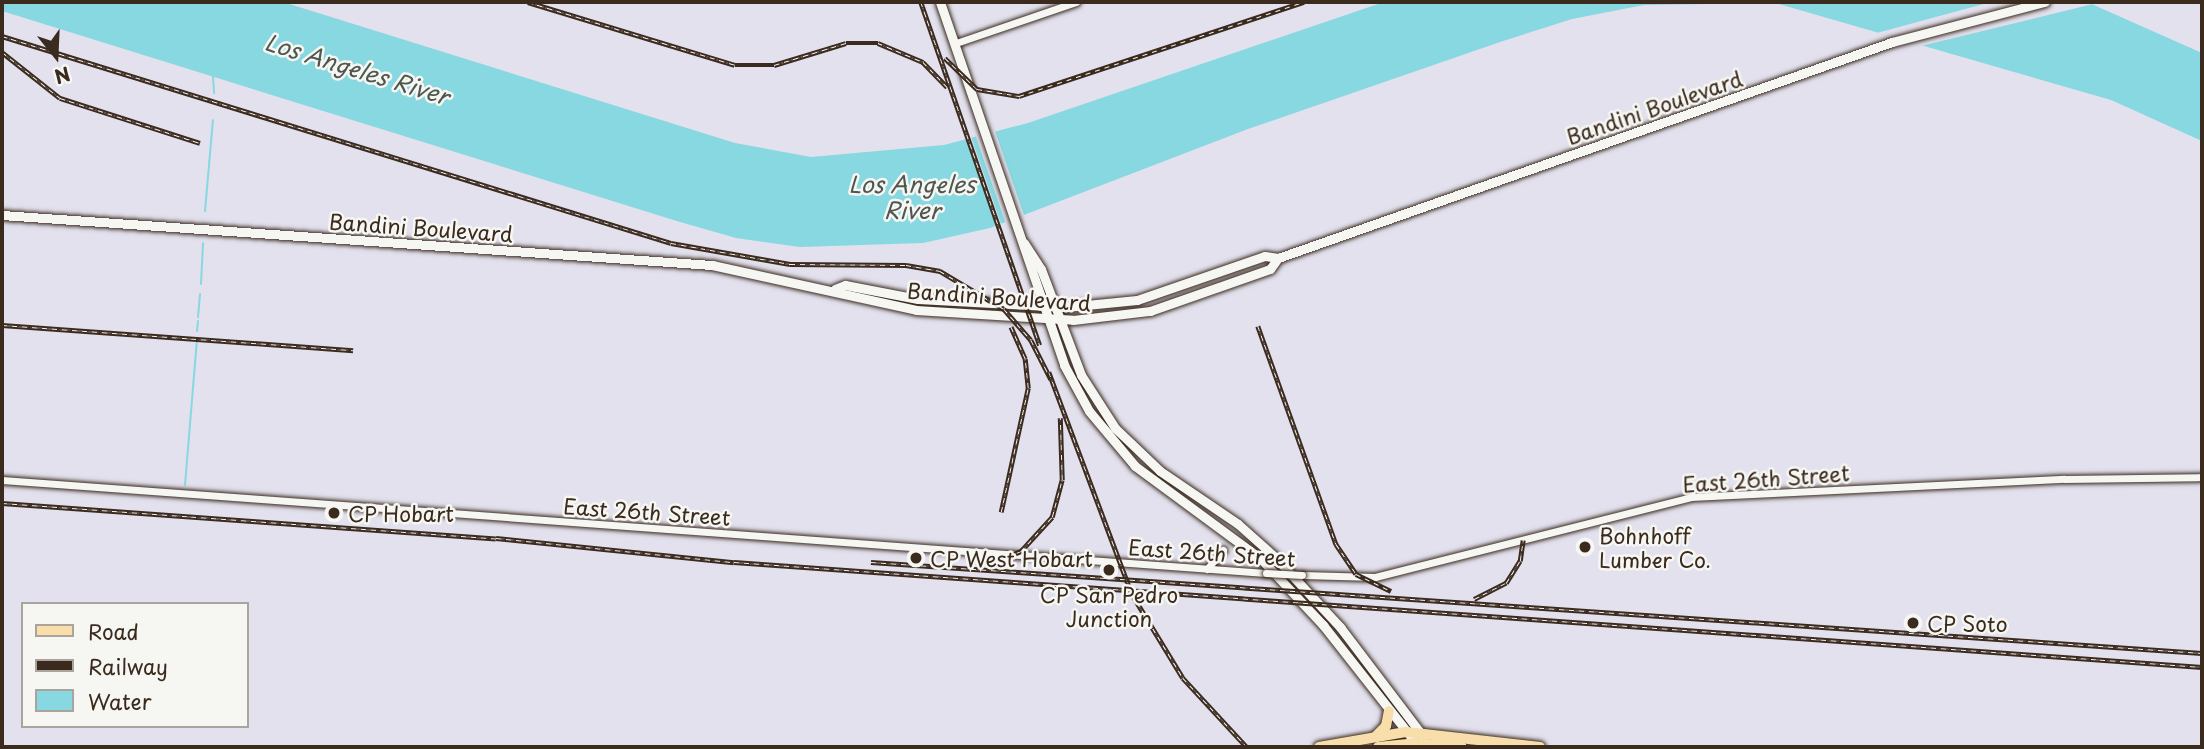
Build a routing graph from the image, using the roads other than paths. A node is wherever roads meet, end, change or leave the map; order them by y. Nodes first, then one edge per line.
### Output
1 (940, 2) edge
2 (1076, 2) edge
3 (2045, 2) edge
4 (956, 43) junction
5 (2, 215) edge
6 (1024, 243) junction
7 (1278, 258) junction
8 (1035, 281) junction
9 (835, 289) junction
10 (1026, 304) junction
11 (1043, 305) junction
12 (1055, 306) junction
13 (1047, 317) junction
14 (1059, 318) junction
15 (2202, 477) edge
16 (2, 480) edge
17 (1223, 550) dead end
18 (1206, 570) junction
19 (1389, 711) junction
20 (1406, 732) junction
21 (1419, 732) junction
22 (1377, 742) edge
23 (1424, 746) edge
24 (1319, 747) edge
25 (1462, 747) edge
26 (1540, 747) edge

1 - 4 main road
2 - 4 street
3 - 7 main road, Bandini Boulevard
4 - 6 main road
5 - 9 main road, Bandini Boulevard
6 - 8 main road
6 - 12 main road
7 - 12 main road, Bandini Boulevard
7 - 14 main road, Bandini Boulevard
8 - 10 main road
8 - 11 main road
9 - 10 main road, Bandini Boulevard
9 - 13 main road, Bandini Boulevard
10 - 11 main road, Bandini Boulevard
11 - 12 main road, Bandini Boulevard
11 - 13 main road
12 - 14 main road
13 - 14 main road, Bandini Boulevard
13 - 19 main road
14 - 21 main road
15 - 18 street, East 26th Street, bridge
16 - 18 street, East 26th Street
17 - 18 street
19 - 20 main road
19 - 22 main road
20 - 21 main road
20 - 22 main road
20 - 23 main road
21 - 23 main road
21 - 26 main road
22 - 23 main road
22 - 24 main road
23 - 25 main road

